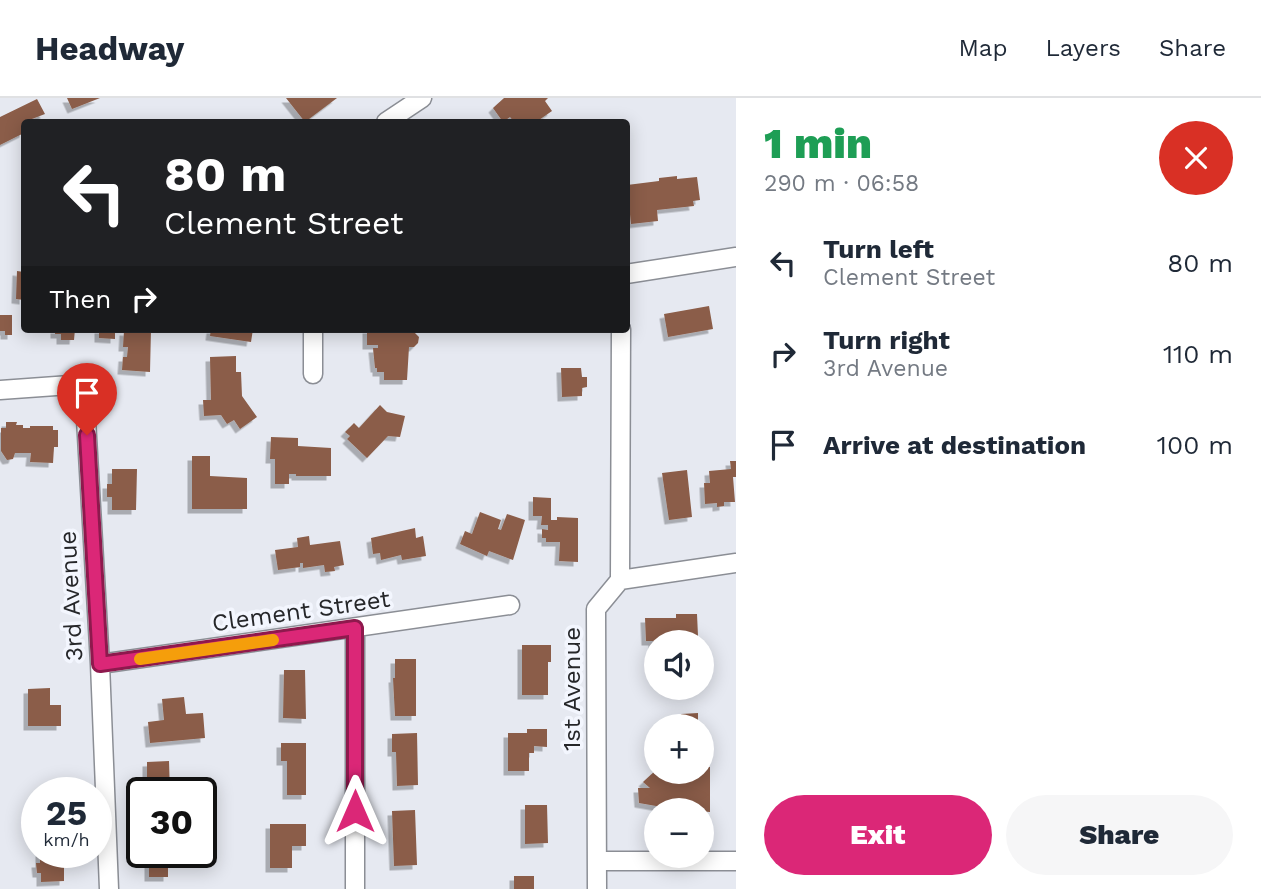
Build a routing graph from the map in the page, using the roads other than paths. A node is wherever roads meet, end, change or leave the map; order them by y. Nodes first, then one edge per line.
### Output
1 (422, 98) edge
2 (390, 119) edge
3 (736, 257) edge
4 (630, 273) edge
5 (313, 333) edge
6 (621, 333) edge
7 (313, 374) dead end
8 (0, 390) edge
9 (736, 563) edge
10 (620, 580) junction
11 (510, 605) dead end
12 (355, 628) junction
13 (100, 664) junction
14 (597, 861) junction
15 (736, 861) edge
16 (109, 889) edge
17 (355, 889) edge
18 (597, 889) edge

1 - 2 street
3 - 4 street
5 - 7 street
6 - 10 street
8 - 13 street, 3rd Avenue
9 - 10 street
10 - 14 street, 1st Avenue
11 - 12 street, Clement Street
12 - 13 street, Clement Street
12 - 17 street
13 - 16 street, 3rd Avenue
14 - 15 street
14 - 18 street, 1st Avenue

